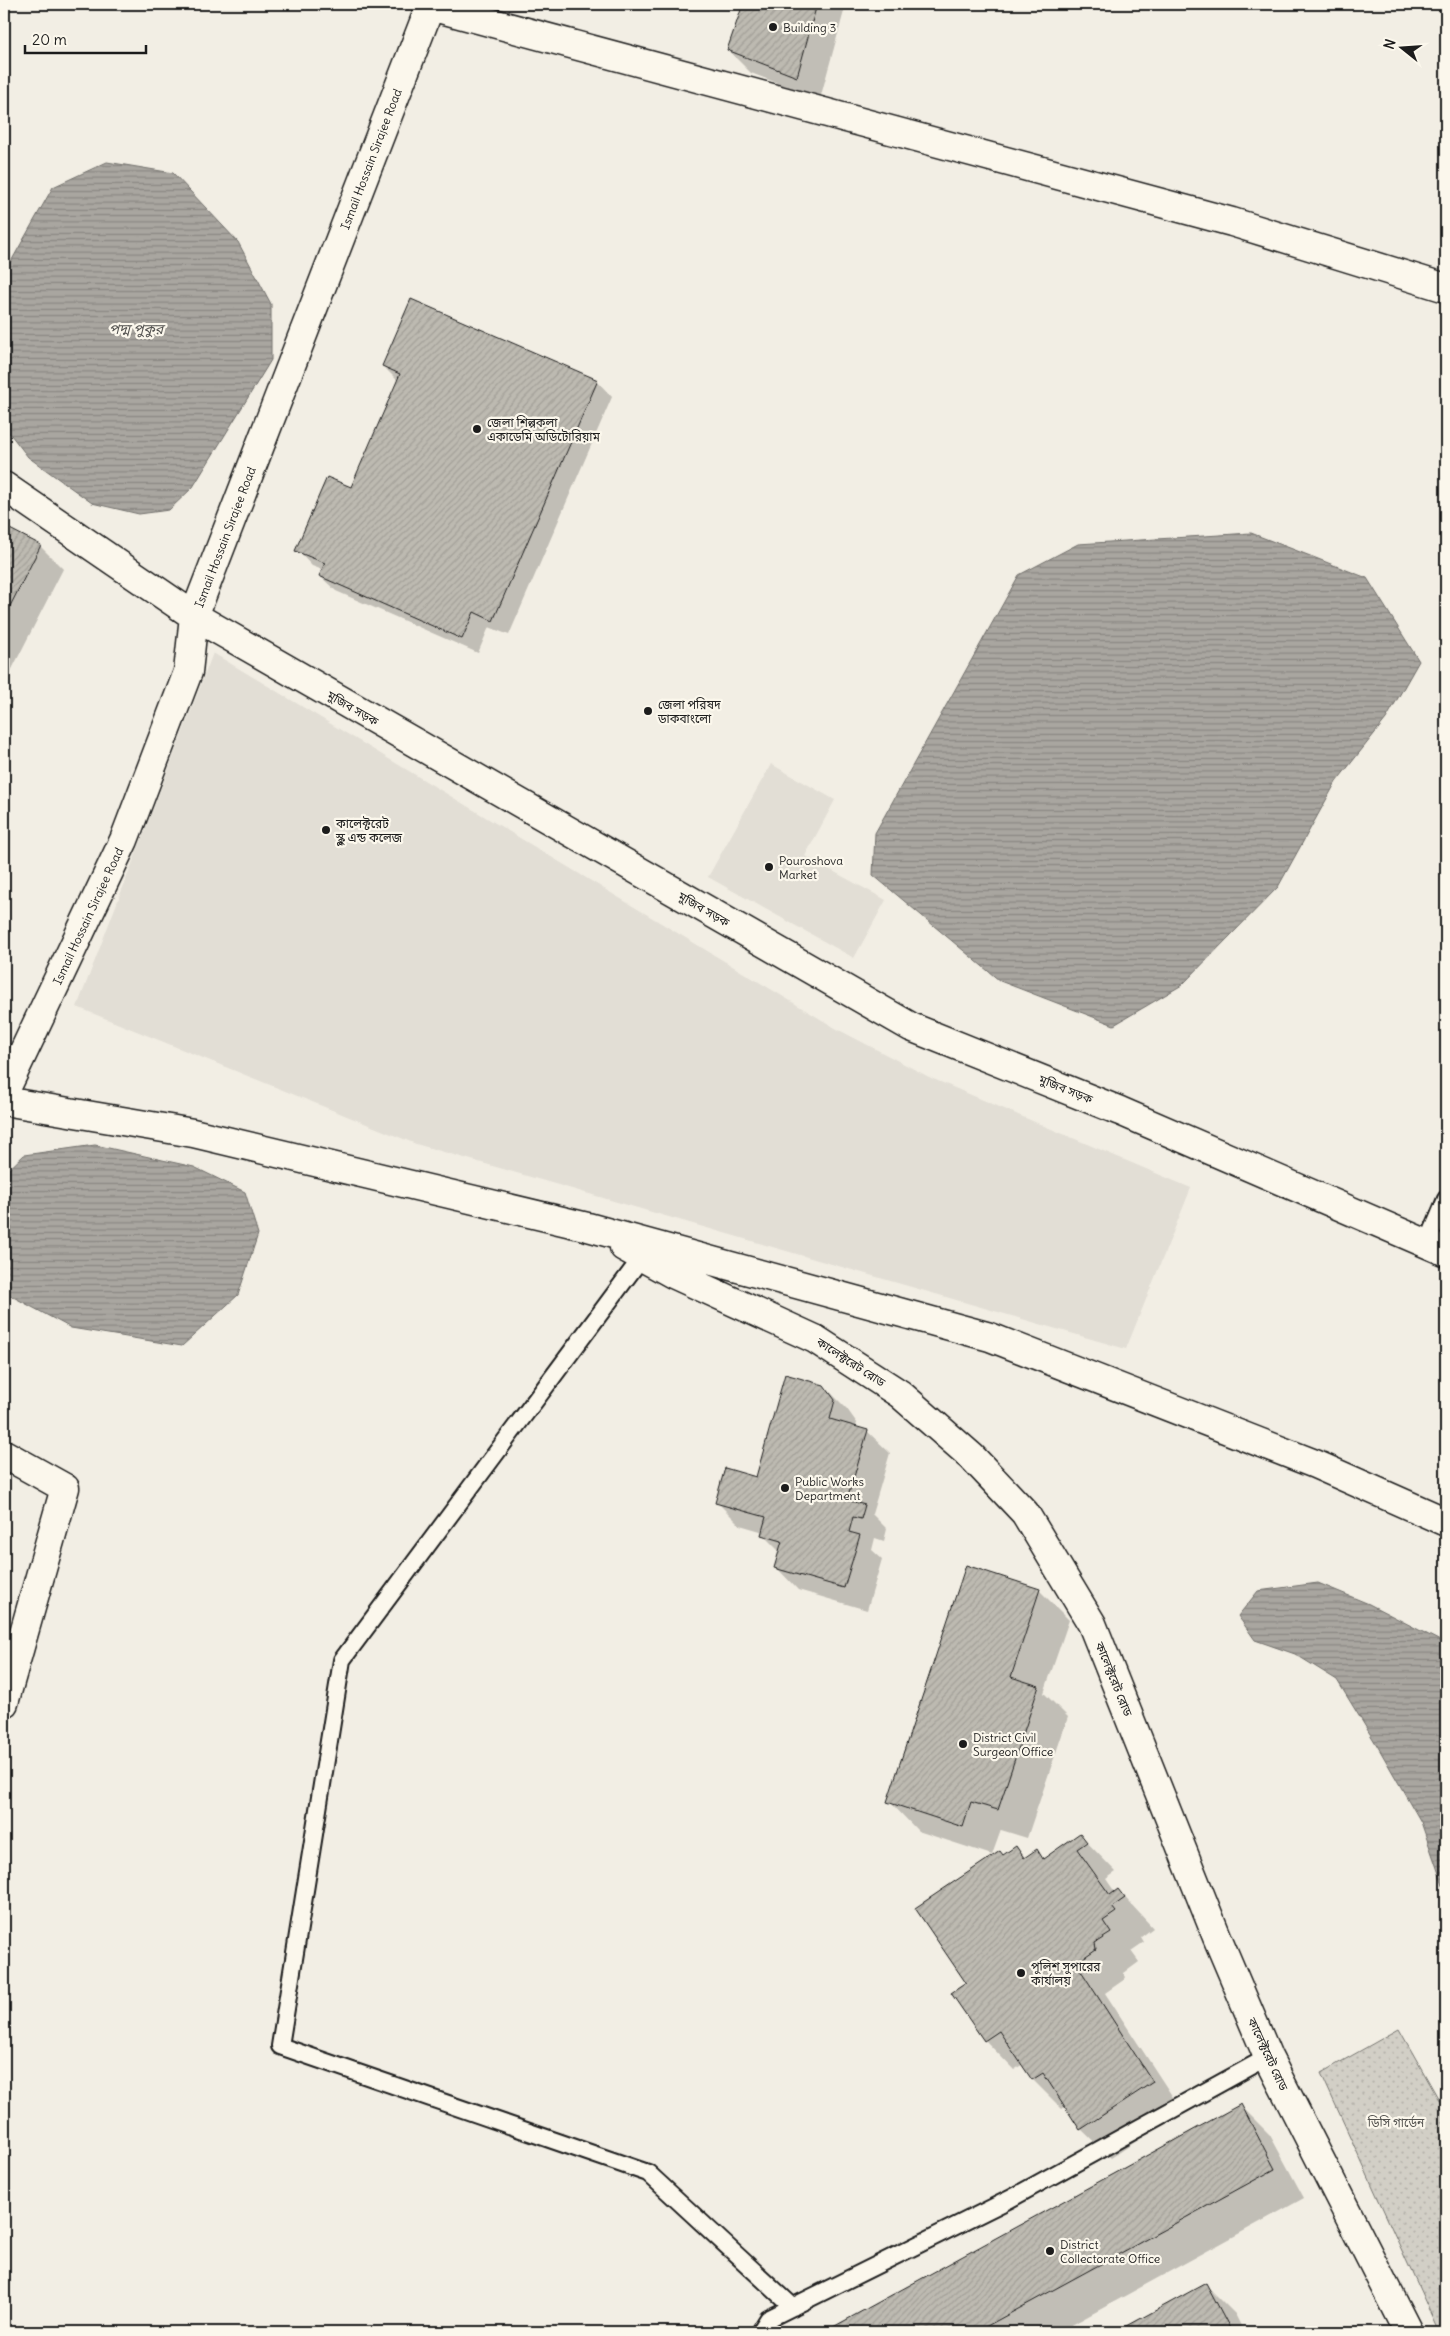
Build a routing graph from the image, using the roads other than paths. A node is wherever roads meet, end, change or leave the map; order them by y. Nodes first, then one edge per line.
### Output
1 (430, 5) edge
2 (1446, 288) edge
3 (4, 486) edge
4 (194, 616) junction
5 (4, 1094) edge
6 (4, 1101) edge
7 (1446, 1199) edge
8 (588, 1227) junction
9 (1437, 1248) edge
10 (642, 1256) junction
11 (4, 1454) edge
12 (1446, 1522) edge
13 (4, 1703) edge
14 (1268, 2057) junction
15 (793, 2307) junction
16 (760, 2332) edge
17 (1408, 2332) edge

1 - 2 street
1 - 4 street, Ismail Hossain Sirajee Road
3 - 4 street, মুজিব সড়ক
4 - 5 street, Ismail Hossain Sirajee Road
4 - 9 street, মুজিব সড়ক
6 - 8 street
7 - 9 lane
8 - 10 street, কালেক্টরেট রোড
8 - 12 street
10 - 14 street, কালেক্টরেট রোড
10 - 15 lane
11 - 13 street
14 - 15 lane
14 - 17 street, কালেক্টরেট রোড
15 - 16 lane

